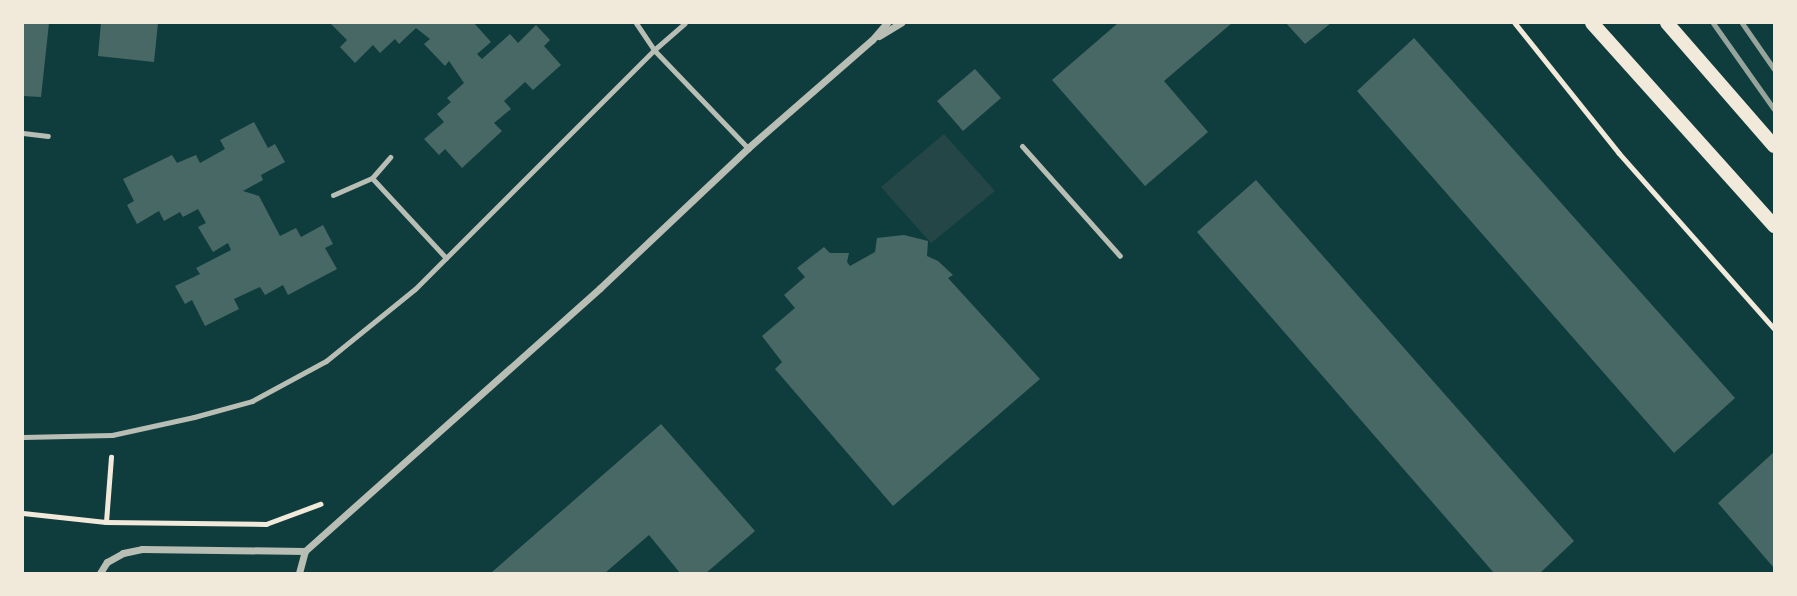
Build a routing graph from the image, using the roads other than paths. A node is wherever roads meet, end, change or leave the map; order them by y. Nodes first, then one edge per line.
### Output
1 (636, 23) edge
2 (685, 23) edge
3 (887, 23) edge
4 (901, 23) edge
5 (1592, 23) edge
6 (1667, 23) edge
7 (872, 40) junction
8 (654, 50) junction
9 (23, 133) edge
10 (48, 136) dead end
11 (1023, 146) dead end
12 (1774, 146) edge
13 (748, 148) junction
14 (390, 156) dead end
15 (372, 178) junction
16 (332, 195) dead end
17 (1774, 226) edge
18 (1120, 256) dead end
19 (446, 258) junction
20 (23, 437) edge
21 (305, 551) junction
22 (100, 573) edge
23 (299, 573) edge

1 - 8 lane
2 - 8 lane
3 - 7 street
4 - 7 street
5 - 17 main road
6 - 12 main road
7 - 13 street
8 - 13 lane
8 - 19 lane
9 - 10 lane
11 - 18 lane
13 - 21 street
14 - 15 lane
15 - 16 lane
15 - 19 lane
19 - 20 lane
21 - 22 street
21 - 23 street

